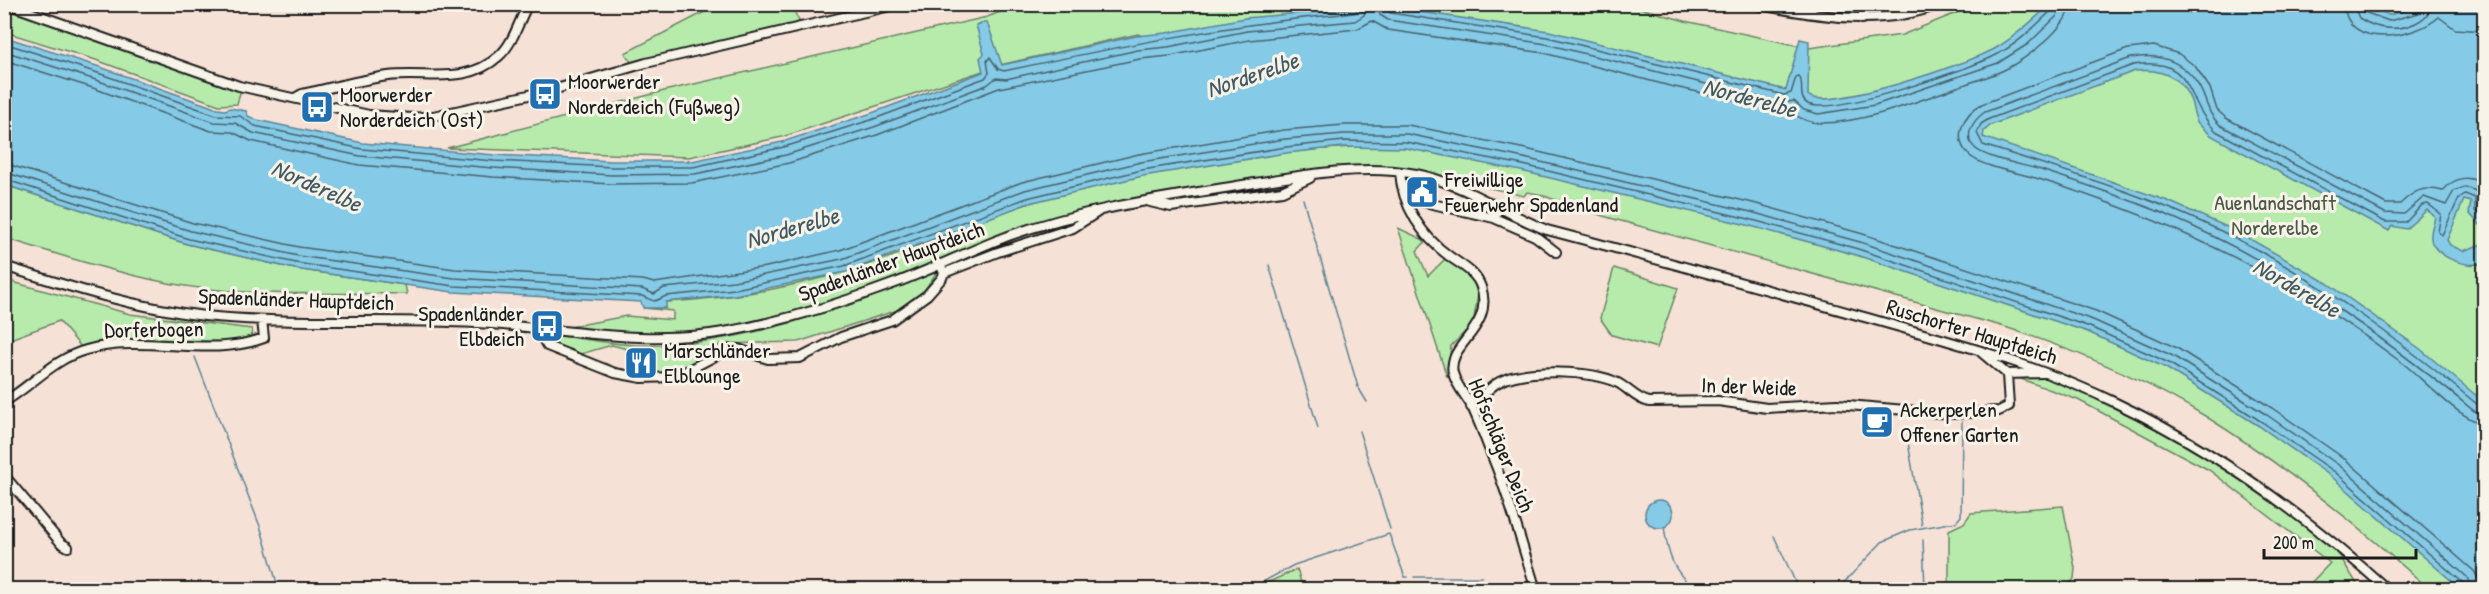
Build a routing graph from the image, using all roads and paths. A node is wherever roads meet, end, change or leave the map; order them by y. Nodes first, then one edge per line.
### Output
1 (7, 4) edge
2 (528, 4) edge
3 (899, 4) edge
4 (1753, 4) edge
5 (1812, 4) edge
6 (1865, 4) edge
7 (1940, 4) edge
8 (1811, 14) junction
9 (1862, 19) junction
10 (295, 99) junction
11 (1400, 172) junction
12 (1318, 174) junction
13 (1406, 198) junction
14 (1146, 201) junction
15 (1499, 207) junction
16 (1101, 209) junction
17 (1494, 218) junction
18 (1556, 252) dead end
19 (940, 264) junction
20 (4, 266) edge
21 (944, 273) junction
22 (262, 320) junction
23 (544, 330) junction
24 (1979, 350) junction
25 (2049, 373) junction
26 (2007, 374) junction
27 (4, 402) edge
28 (1471, 407) junction
29 (4, 475) edge
30 (68, 547) dead end
31 (1536, 590) edge
32 (2388, 590) edge

1 - 10 street
2 - 10 street
3 - 10 street
4 - 8 street
5 - 8 street
6 - 9 street
7 - 9 street
8 - 9 street
11 - 12 street, Spadenländer Hauptdeich
11 - 13 street, Hofschläger Deich
11 - 15 street, Ruschorter Hauptdeich
12 - 14 street, Spadenländer Hauptdeich
12 - 14 street, Spadenländer Hauptdeich
13 - 17 street
13 - 28 street, Hofschläger Deich
14 - 16 street, Spadenländer Hauptdeich
15 - 17 street
15 - 24 street, Ruschorter Hauptdeich
16 - 19 street, Spadenländer Hauptdeich
16 - 21 street
17 - 18 street
19 - 21 street
19 - 23 street, Spadenländer Hauptdeich
20 - 22 street, Spadenländer Hauptdeich
21 - 23 street
22 - 23 street, Spadenländer Hauptdeich
22 - 27 street, Dorferbogen
24 - 25 street, Ruschorter Hauptdeich
24 - 26 street
25 - 26 street
25 - 32 street, Ruschorter Hauptdeich
26 - 28 street, In der Weide
28 - 31 street, Hofschläger Deich
29 - 30 street

